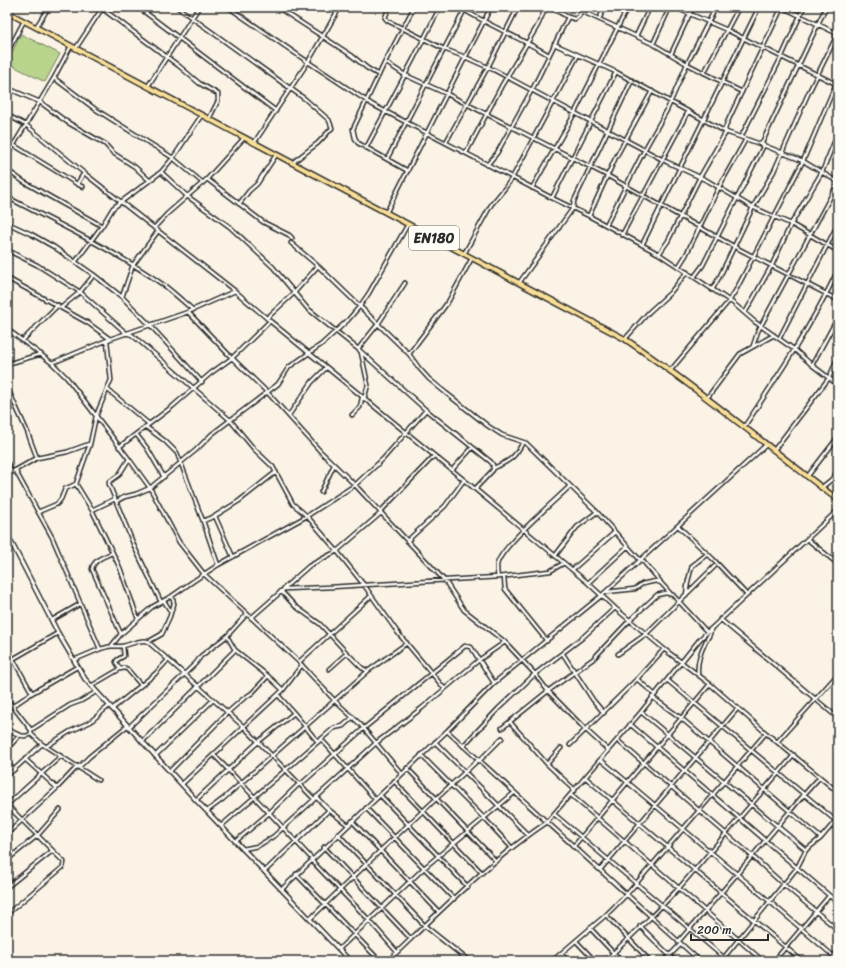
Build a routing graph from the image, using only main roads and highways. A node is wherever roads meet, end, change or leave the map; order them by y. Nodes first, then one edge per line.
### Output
1 (7, 12) edge
2 (838, 500) edge

1 - 2 main road, EN180

